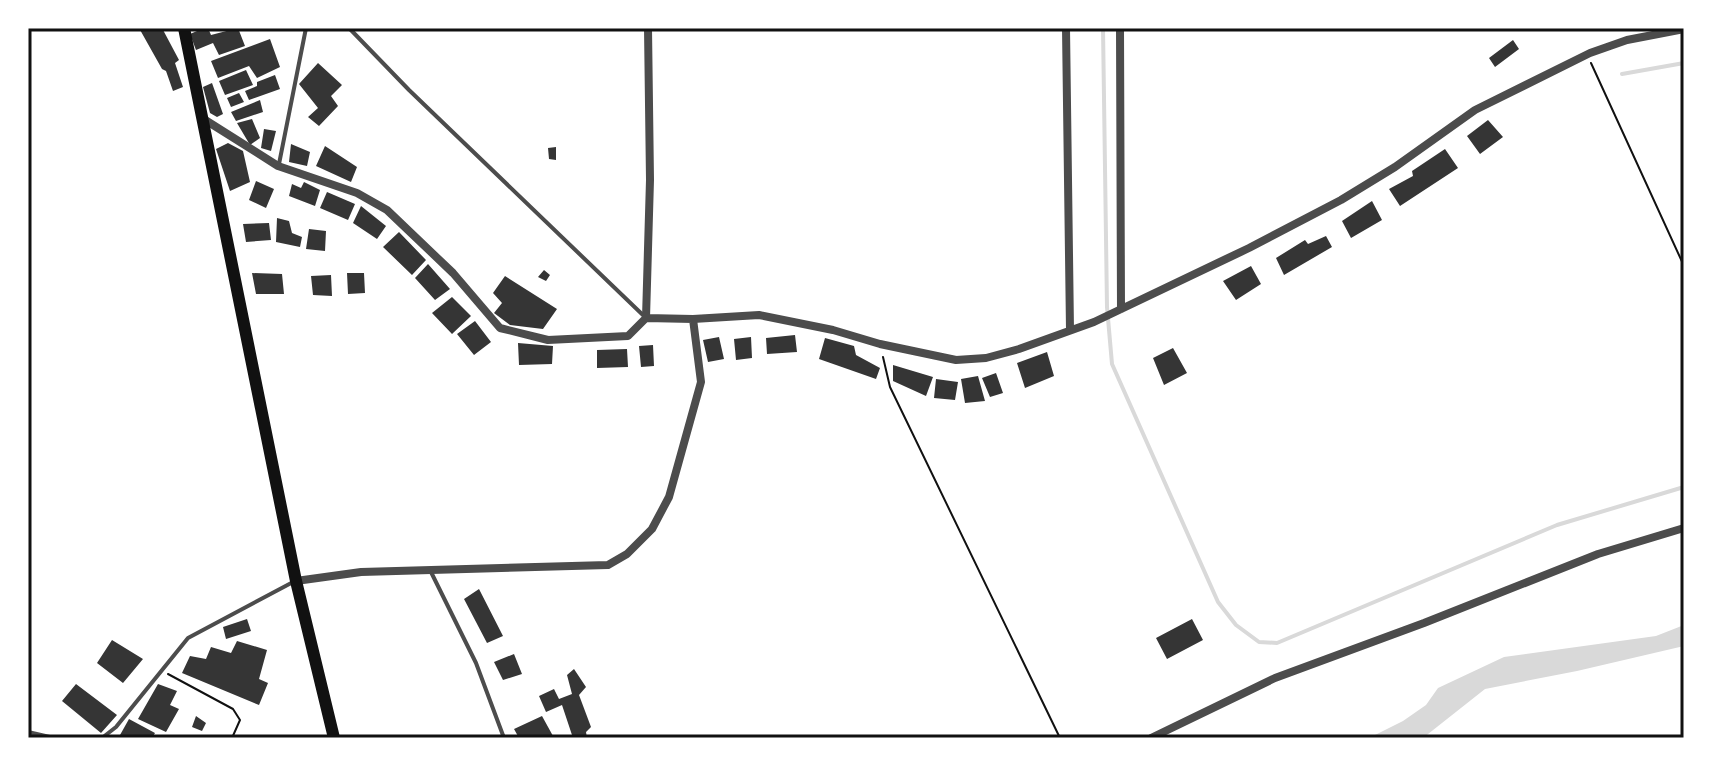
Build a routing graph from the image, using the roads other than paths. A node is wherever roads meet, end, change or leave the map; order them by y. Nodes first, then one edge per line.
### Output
1 (184, 28) edge
2 (306, 28) edge
3 (349, 28) edge
4 (648, 28) edge
5 (1066, 28) edge
6 (1120, 28) edge
7 (1627, 28) edge
8 (1684, 29) edge
9 (1627, 40) junction
10 (202, 117) junction
11 (278, 166) junction
12 (1118, 310) junction
13 (646, 318) junction
14 (693, 319) junction
15 (1070, 330) junction
16 (1684, 528) edge
17 (430, 570) junction
18 (296, 581) junction
19 (28, 732) edge
20 (54, 738) edge
21 (102, 738) edge
22 (334, 738) edge
23 (504, 738) edge
24 (1151, 738) edge

1 - 10 main road
2 - 11 lane
3 - 13 lane
4 - 13 street
5 - 15 street
6 - 12 street
7 - 9 street
8 - 9 street
9 - 12 street
10 - 11 street
10 - 18 main road
11 - 13 street
12 - 15 street
13 - 14 street
14 - 15 street
14 - 17 street
16 - 24 street
17 - 18 street
17 - 23 lane
18 - 21 lane
18 - 22 main road
19 - 20 lane

